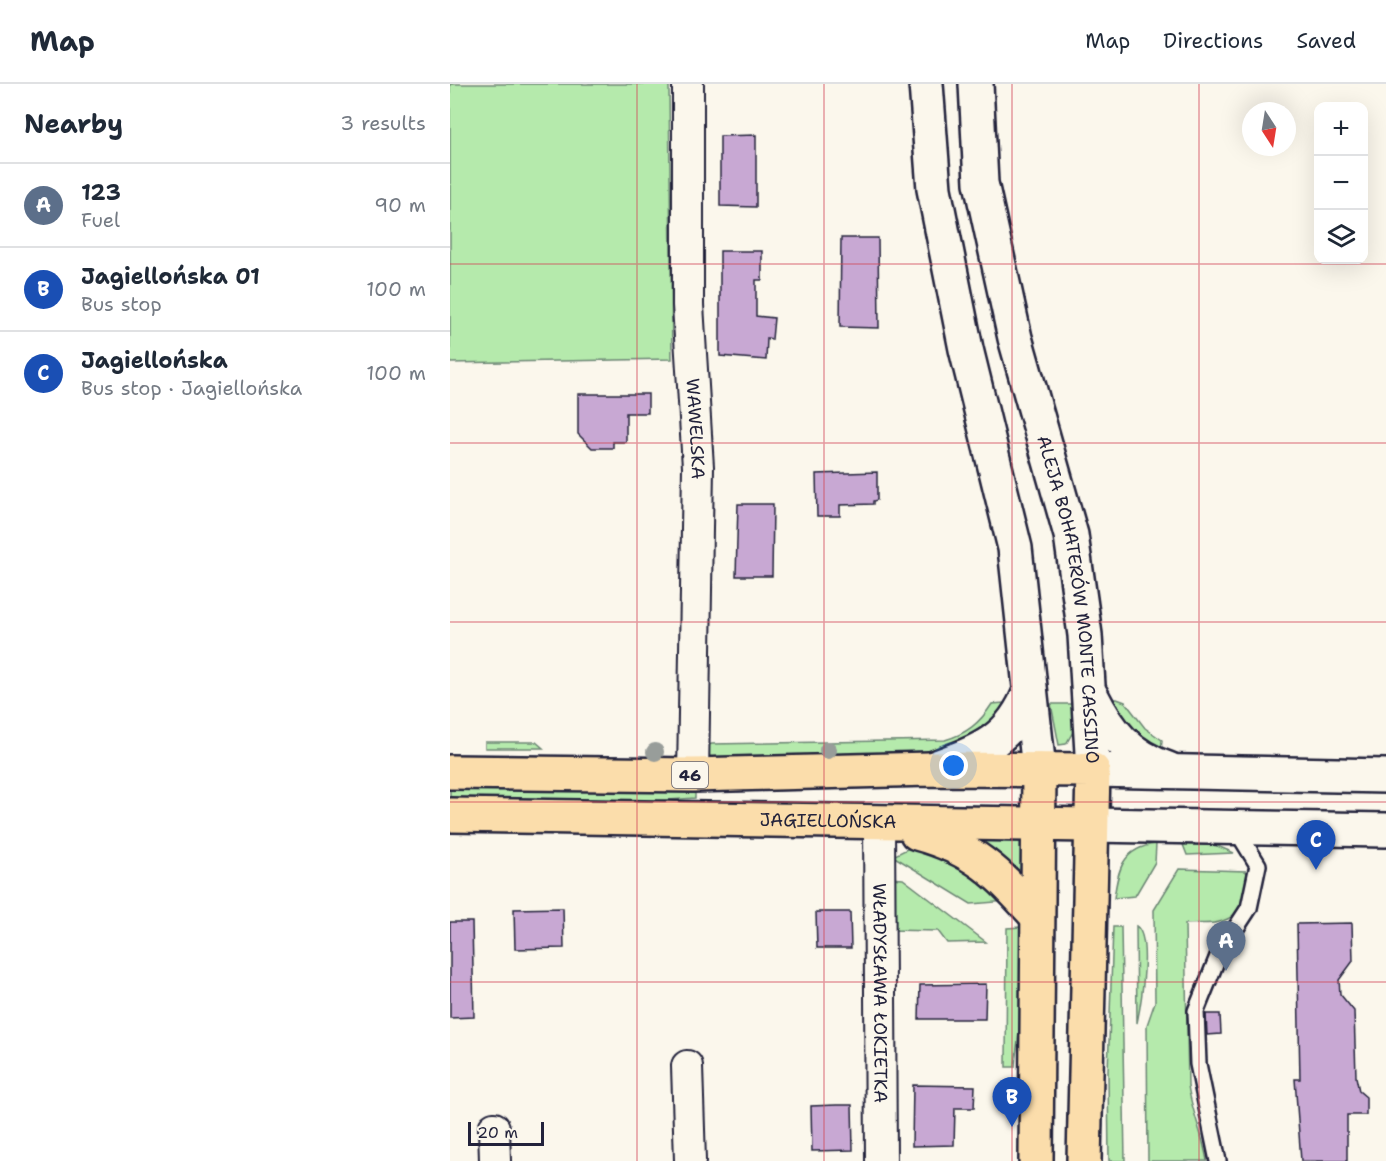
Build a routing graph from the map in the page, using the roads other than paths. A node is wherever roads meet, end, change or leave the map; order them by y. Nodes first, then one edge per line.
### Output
1 (688, 84) edge
2 (926, 84) edge
3 (976, 84) edge
4 (1088, 688) junction
5 (1030, 691) junction
6 (930, 770) junction
7 (1039, 770) junction
8 (1093, 770) junction
9 (450, 772) edge
10 (1175, 772) junction
11 (693, 775) junction
12 (1386, 776) edge
13 (450, 815) edge
14 (879, 823) junction
15 (1038, 824) junction
16 (1091, 825) junction
17 (1236, 829) junction
18 (1386, 830) edge
19 (1036, 915) junction
20 (687, 1066) dead end
21 (494, 1128) dead end
22 (495, 1161) edge
23 (690, 1161) edge
24 (880, 1161) edge
25 (1036, 1161) edge
26 (1084, 1161) edge
27 (1218, 1161) edge

1 - 11 street, WAWELSKA
2 - 5 main road
3 - 4 main road, ALEJA BOHATERÓW MONTE CASSINO
4 - 8 main road, ALEJA BOHATERÓW MONTE CASSINO
4 - 10 main road
5 - 6 main road
5 - 7 main road
6 - 7 main road, 46
6 - 11 main road, 46
7 - 8 main road, 46
7 - 15 main road
8 - 10 main road
8 - 16 main road, ALEJA BOHATERÓW MONTE CASSINO
9 - 11 main road, 46
10 - 12 main road
13 - 14 main road, JAGIELLOŃSKA
14 - 15 main road, JAGIELLOŃSKA
14 - 19 main road
14 - 24 street, WŁADYSŁAWA ŁOKIETKA
15 - 16 main road, JAGIELLOŃSKA
15 - 19 main road
16 - 17 main road, JAGIELLOŃSKA
16 - 26 main road, ALEJA BOHATERÓW MONTE CASSINO
17 - 18 main road, JAGIELLOŃSKA
17 - 27 lane
19 - 25 main road
20 - 23 street
21 - 22 street

